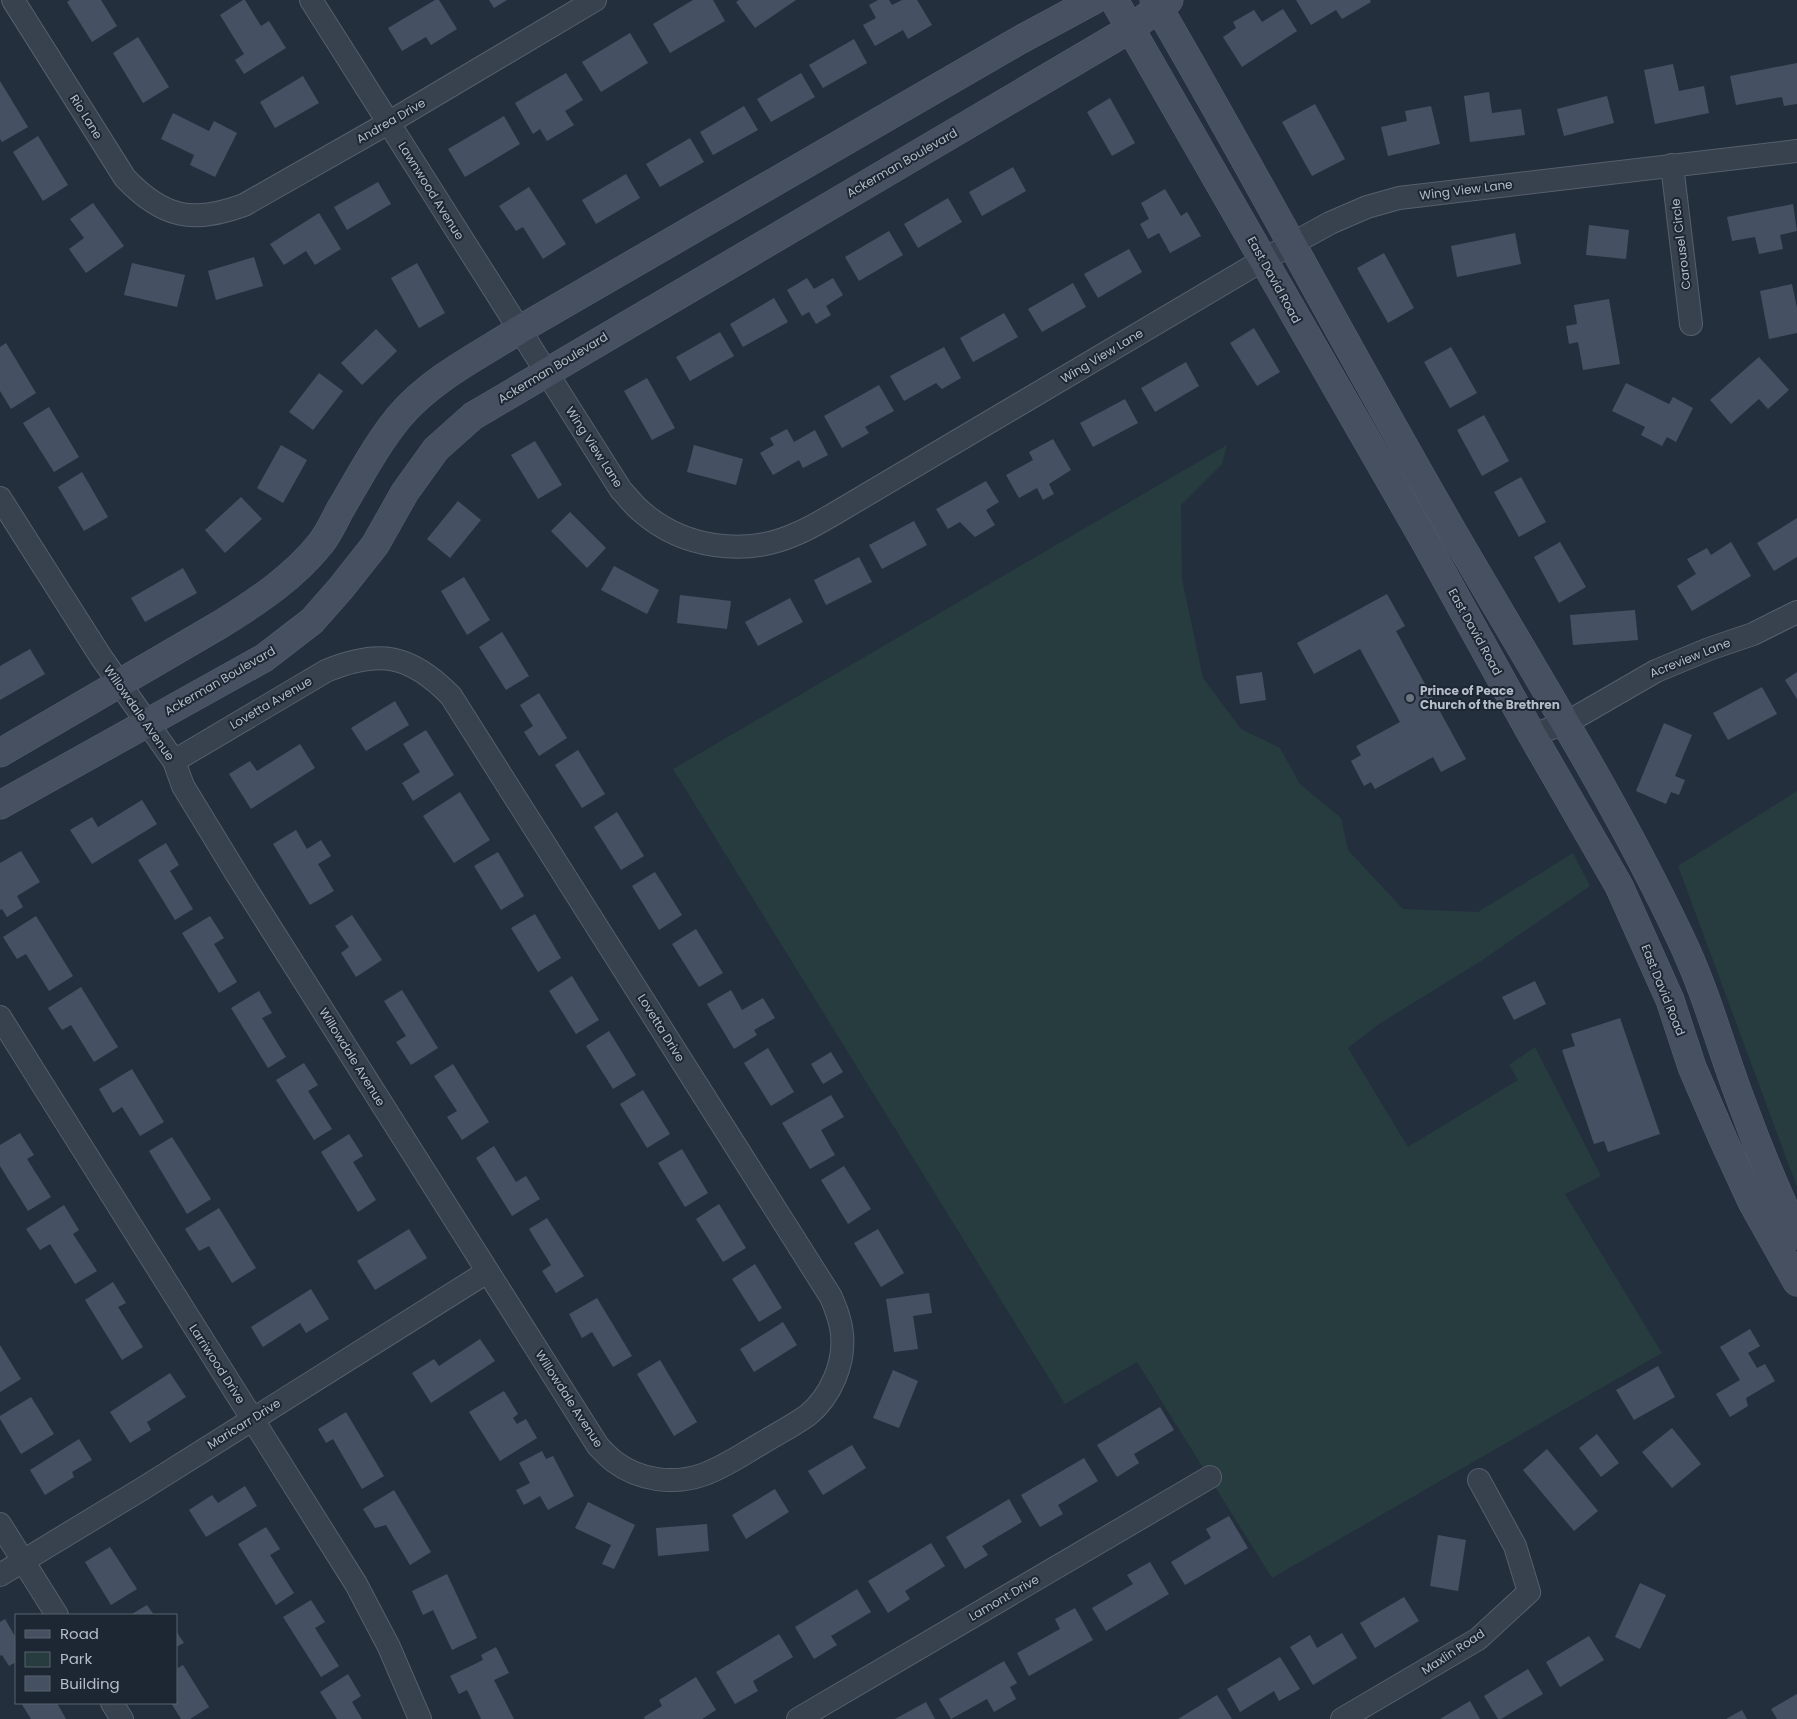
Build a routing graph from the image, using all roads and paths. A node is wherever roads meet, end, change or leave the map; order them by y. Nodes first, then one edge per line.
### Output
1 (13, 0) edge
2 (311, 0) edge
3 (595, 0) edge
4 (1094, 0) edge
5 (1114, 0) edge
6 (1160, 2) edge
7 (1130, 28) junction
8 (388, 123) junction
9 (1797, 151) edge
10 (1672, 165) junction
11 (179, 213) joint
12 (1293, 244) junction
13 (1263, 260) junction
14 (1691, 324) dead end
15 (519, 330) junction
16 (546, 371) junction
17 (0, 498) edge
18 (1797, 612) edge
19 (374, 658) joint
20 (118, 684) junction
21 (148, 723) junction
22 (1566, 723) junction
23 (1532, 735) junction
24 (0, 753) edge
25 (174, 761) junction
26 (0, 805) edge
27 (1604, 860) junction
28 (0, 1017) edge
29 (1797, 1235) edge
30 (487, 1272) junction
31 (1797, 1282) edge
32 (252, 1418) junction
33 (777, 1433) joint
34 (1210, 1477) dead end
35 (1479, 1480) dead end
36 (0, 1524) edge
37 (23, 1561) junction
38 (0, 1575) edge
39 (56, 1614) edge
40 (113, 1704) edge
41 (122, 1719) edge
42 (420, 1719) edge
43 (798, 1719) edge
44 (1342, 1719) edge

1 - 11 street, Rio Lane
2 - 8 street, Lawnwood Avenue
3 - 8 street, Andrea Drive
4 - 15 street
5 - 7 street, East David Road
6 - 7 street, Ackerman Boulevard
6 - 12 street
7 - 13 street, East David Road
7 - 16 street, Ackerman Boulevard
8 - 11 street, Andrea Drive
8 - 15 street, Lawnwood Avenue
9 - 10 street, Wing View Lane
10 - 12 street, Wing View Lane
10 - 14 street, Carousel Circle
12 - 13 street, Wing View Lane
12 - 22 street
13 - 16 street, Wing View Lane
13 - 23 street, East David Road
15 - 16 street, Wing View Lane
15 - 20 street
16 - 21 street, Ackerman Boulevard
17 - 20 street, Willowdale Avenue
18 - 22 street, Acreview Lane
19 - 25 street, Lovetta Avenue
19 - 33 street, Lovetta Drive
20 - 21 street, Willowdale Avenue
20 - 24 street
21 - 25 street, Willowdale Avenue
21 - 26 street, Ackerman Boulevard
22 - 23 street, Acreview Lane
22 - 27 street
22 - 29 street
23 - 27 street, East David Road
25 - 30 street, Willowdale Avenue
27 - 31 street, East David Road
28 - 32 street, Larriwood Drive
30 - 32 street, Maricarr Drive
30 - 33 street, Willowdale Avenue
32 - 37 street, Maricarr Drive
32 - 42 street, Larriwood Drive
34 - 43 street, Lamont Drive
35 - 44 street, Maxlin Road
36 - 37 street
37 - 38 street, Maricarr Drive
37 - 39 street
40 - 41 street

